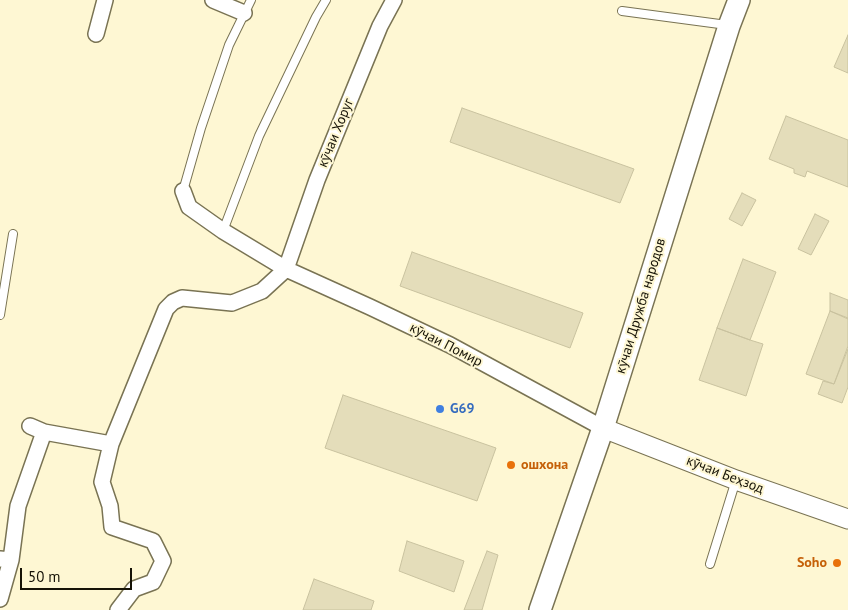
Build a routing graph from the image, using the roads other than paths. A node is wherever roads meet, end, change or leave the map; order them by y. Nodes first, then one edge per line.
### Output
1 (105, 0) edge
2 (213, 0) edge
3 (326, 0) edge
4 (394, 0) edge
5 (738, 0) edge
6 (248, 7) edge
7 (622, 12) dead end
8 (729, 26) junction
9 (96, 34) dead end
10 (184, 191) joint
11 (223, 231) junction
12 (13, 234) dead end
13 (286, 269) junction
14 (0, 314) edge
15 (603, 428) junction
16 (111, 444) junction
17 (736, 480) junction
18 (848, 519) edge
19 (6, 560) edge
20 (710, 564) dead end
21 (0, 599) edge
22 (118, 610) edge
23 (540, 610) edge

1 - 9 street
2 - 6 street
3 - 11 lane
4 - 13 street, кӯчаи Хоруг
5 - 8 main road, кӯчаи Дружба народов
6 - 10 lane
7 - 8 lane
8 - 15 main road, кӯчаи Дружба народов
10 - 11 street, кӯчаи Помир
11 - 13 street, кӯчаи Помир
12 - 14 lane
13 - 15 street, кӯчаи Помир
13 - 16 street
15 - 17 street, кӯчаи Беҳзод
15 - 23 main road, кӯчаи Дружба народов
16 - 19 street
16 - 22 street
17 - 18 street, кӯчаи Беҳзод
17 - 20 lane
19 - 21 street

